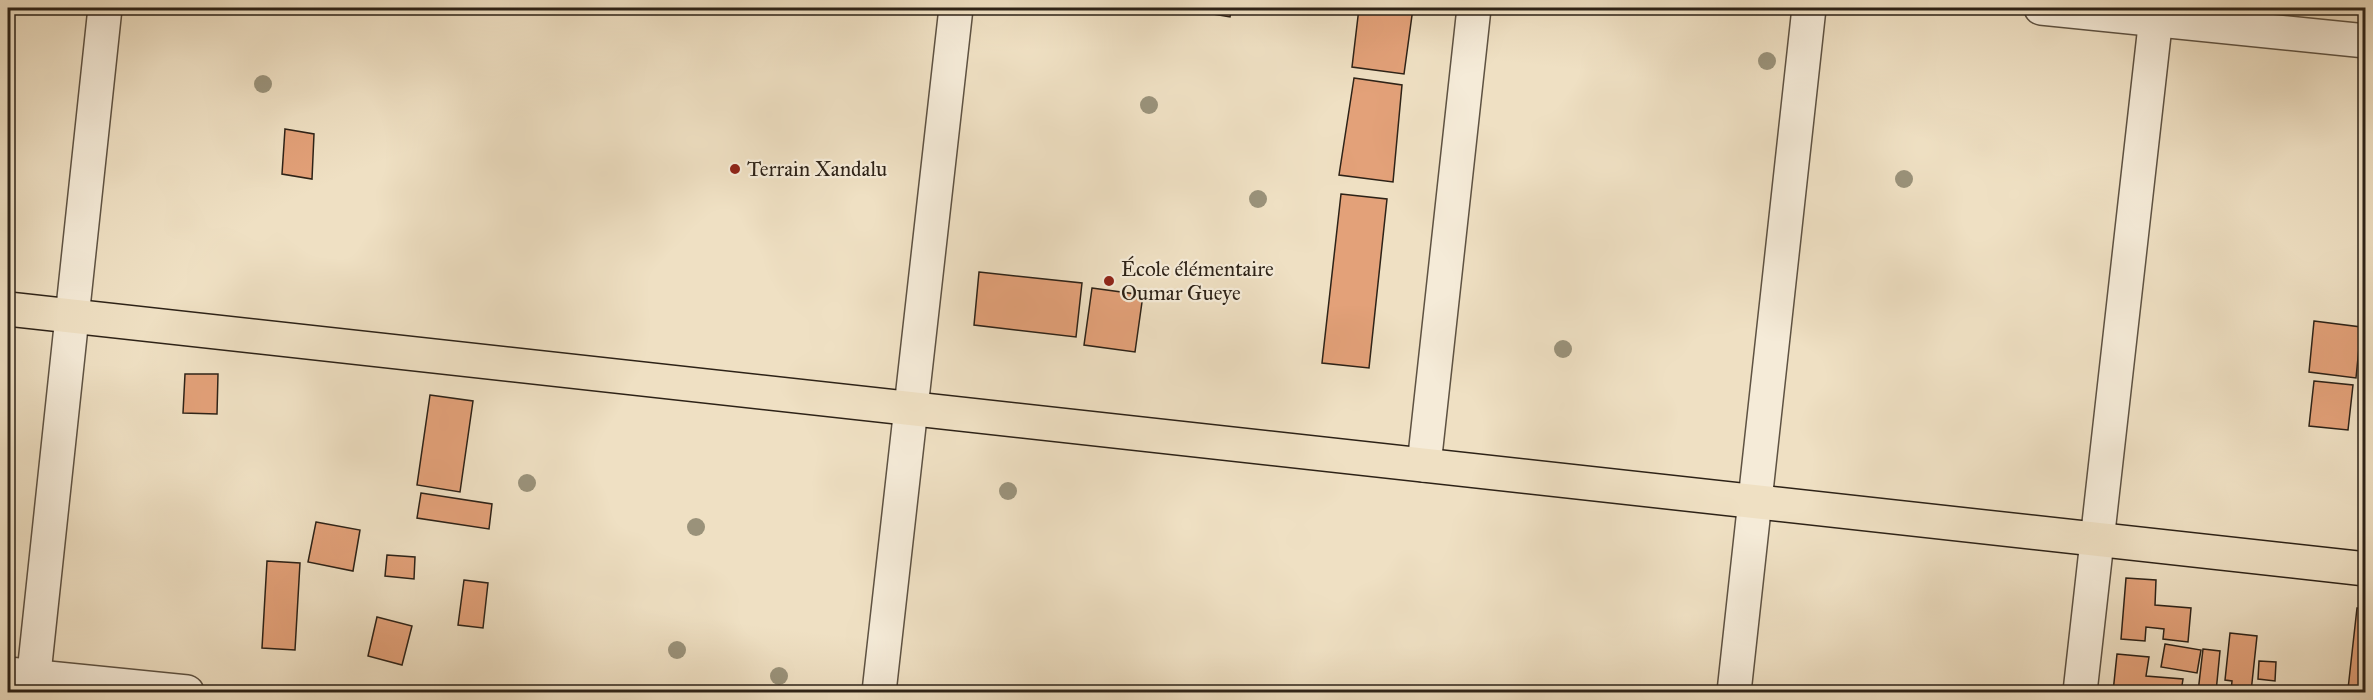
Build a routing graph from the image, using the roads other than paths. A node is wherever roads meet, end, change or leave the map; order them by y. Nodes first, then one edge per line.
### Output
1 (105, 8) edge
2 (956, 8) edge
3 (1474, 8) edge
4 (1809, 8) edge
5 (2041, 8) edge
6 (2156, 14) edge
7 (2366, 41) edge
8 (8, 309) edge
9 (72, 316) junction
10 (911, 408) junction
11 (1424, 465) junction
12 (1755, 501) junction
13 (2097, 539) junction
14 (2366, 569) edge
15 (25, 681) edge
16 (187, 693) edge
17 (879, 693) edge
18 (1734, 693) edge
19 (2080, 693) edge

1 - 9 street
2 - 10 street
3 - 11 street
4 - 12 street
5 - 6 street
6 - 7 street
6 - 13 street
8 - 9 main road
9 - 10 main road
9 - 15 street
10 - 11 main road
10 - 17 street
11 - 12 main road
12 - 13 main road
12 - 18 street
13 - 14 main road
13 - 19 street
15 - 16 street

